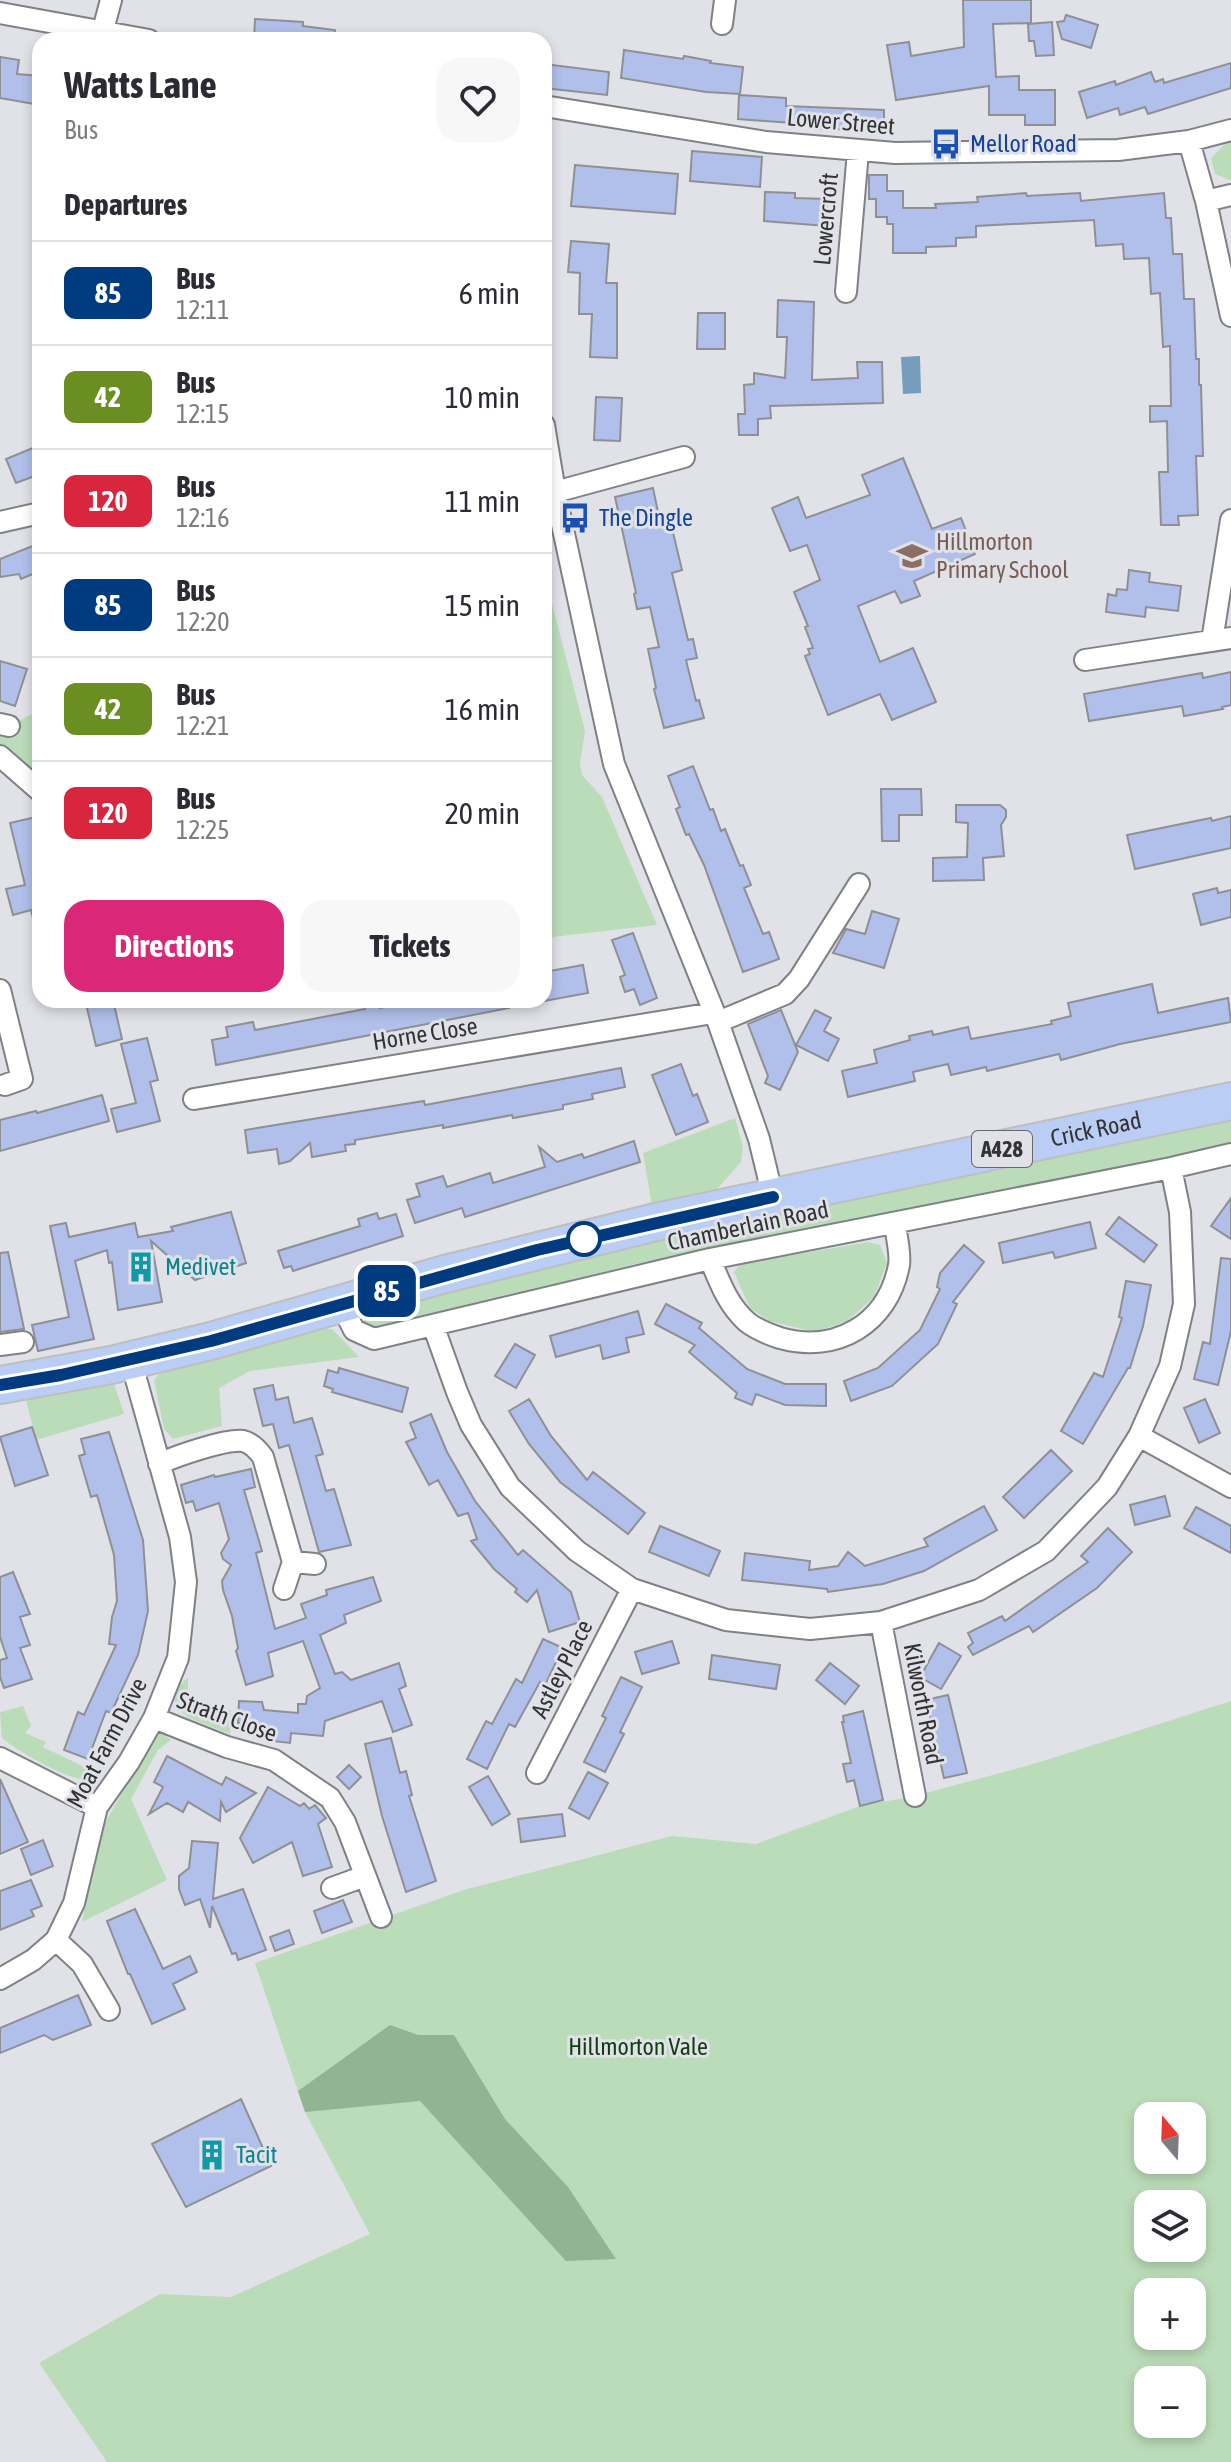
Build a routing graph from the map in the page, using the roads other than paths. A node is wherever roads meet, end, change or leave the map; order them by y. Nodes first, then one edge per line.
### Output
1 (111, 0) edge
2 (725, 0) edge
3 (0, 13) edge
4 (722, 24) dead end
5 (103, 30) junction
6 (112, 32) edge
7 (552, 107) edge
8 (1231, 130) edge
9 (1189, 141) junction
10 (858, 151) junction
11 (1231, 195) edge
12 (1206, 201) junction
13 (846, 292) dead end
14 (1231, 316) edge
15 (684, 457) dead end
16 (552, 474) edge
17 (555, 492) junction
18 (32, 515) edge
19 (1231, 520) edge
20 (0, 522) edge
21 (1222, 640) edge
22 (1085, 660) dead end
23 (0, 756) edge
24 (32, 784) edge
25 (859, 884) dead end
26 (0, 990) edge
27 (715, 1017) junction
28 (5, 1085) dead end
29 (194, 1099) dead end
30 (1231, 1101) edge
31 (1231, 1154) edge
32 (1171, 1168) junction
33 (773, 1197) junction
34 (895, 1223) junction
35 (710, 1259) junction
36 (341, 1304) junction
37 (433, 1325) junction
38 (23, 1342) dead end
39 (0, 1345) edge
40 (131, 1361) junction
41 (0, 1385) edge
42 (1139, 1436) junction
43 (159, 1464) junction
44 (1231, 1487) edge
45 (293, 1562) junction
46 (315, 1564) dead end
47 (284, 1589) dead end
48 (632, 1589) junction
49 (881, 1622) junction
50 (154, 1718) junction
51 (0, 1758) edge
52 (537, 1773) dead end
53 (915, 1796) dead end
54 (97, 1807) junction
55 (365, 1876) junction
56 (332, 1888) dead end
57 (381, 1917) dead end
58 (56, 1940) junction
59 (0, 1979) edge
60 (109, 2010) dead end

1 - 5 street
2 - 4 street
3 - 5 street
5 - 6 street
7 - 10 street, Lower Street
8 - 9 street, Lower Street
9 - 10 street, Lower Street
9 - 12 street
10 - 13 street, Lowercroft
11 - 12 street
12 - 14 street
15 - 17 street
16 - 17 street
17 - 27 street
18 - 20 street
19 - 21 street
21 - 22 street
23 - 24 street
25 - 27 street, Horne Close
26 - 28 street
27 - 29 street, Horne Close
27 - 33 street
30 - 33 highway, Crick Road / A428
31 - 32 street, Chamberlain Road
32 - 34 street, Chamberlain Road
32 - 42 street
33 - 36 highway, A428
34 - 35 street, Chamberlain Road
34 - 35 street
35 - 37 street, Chamberlain Road
36 - 37 street, Chamberlain Road
36 - 40 highway, A428
37 - 48 street
38 - 39 street
40 - 41 highway, A428
40 - 43 street, Moat Farm Drive
42 - 44 street
42 - 49 street
43 - 45 street
43 - 50 street, Moat Farm Drive
45 - 46 street
45 - 47 street
48 - 49 street
48 - 52 street, Astley Place
49 - 53 street, Kilworth Road
50 - 54 street, Moat Farm Drive
50 - 55 street, Strath Close
51 - 54 street
54 - 58 street, Moat Farm Drive
55 - 56 street
55 - 57 street, Strath Close
58 - 59 street, Moat Farm Drive
58 - 60 street

